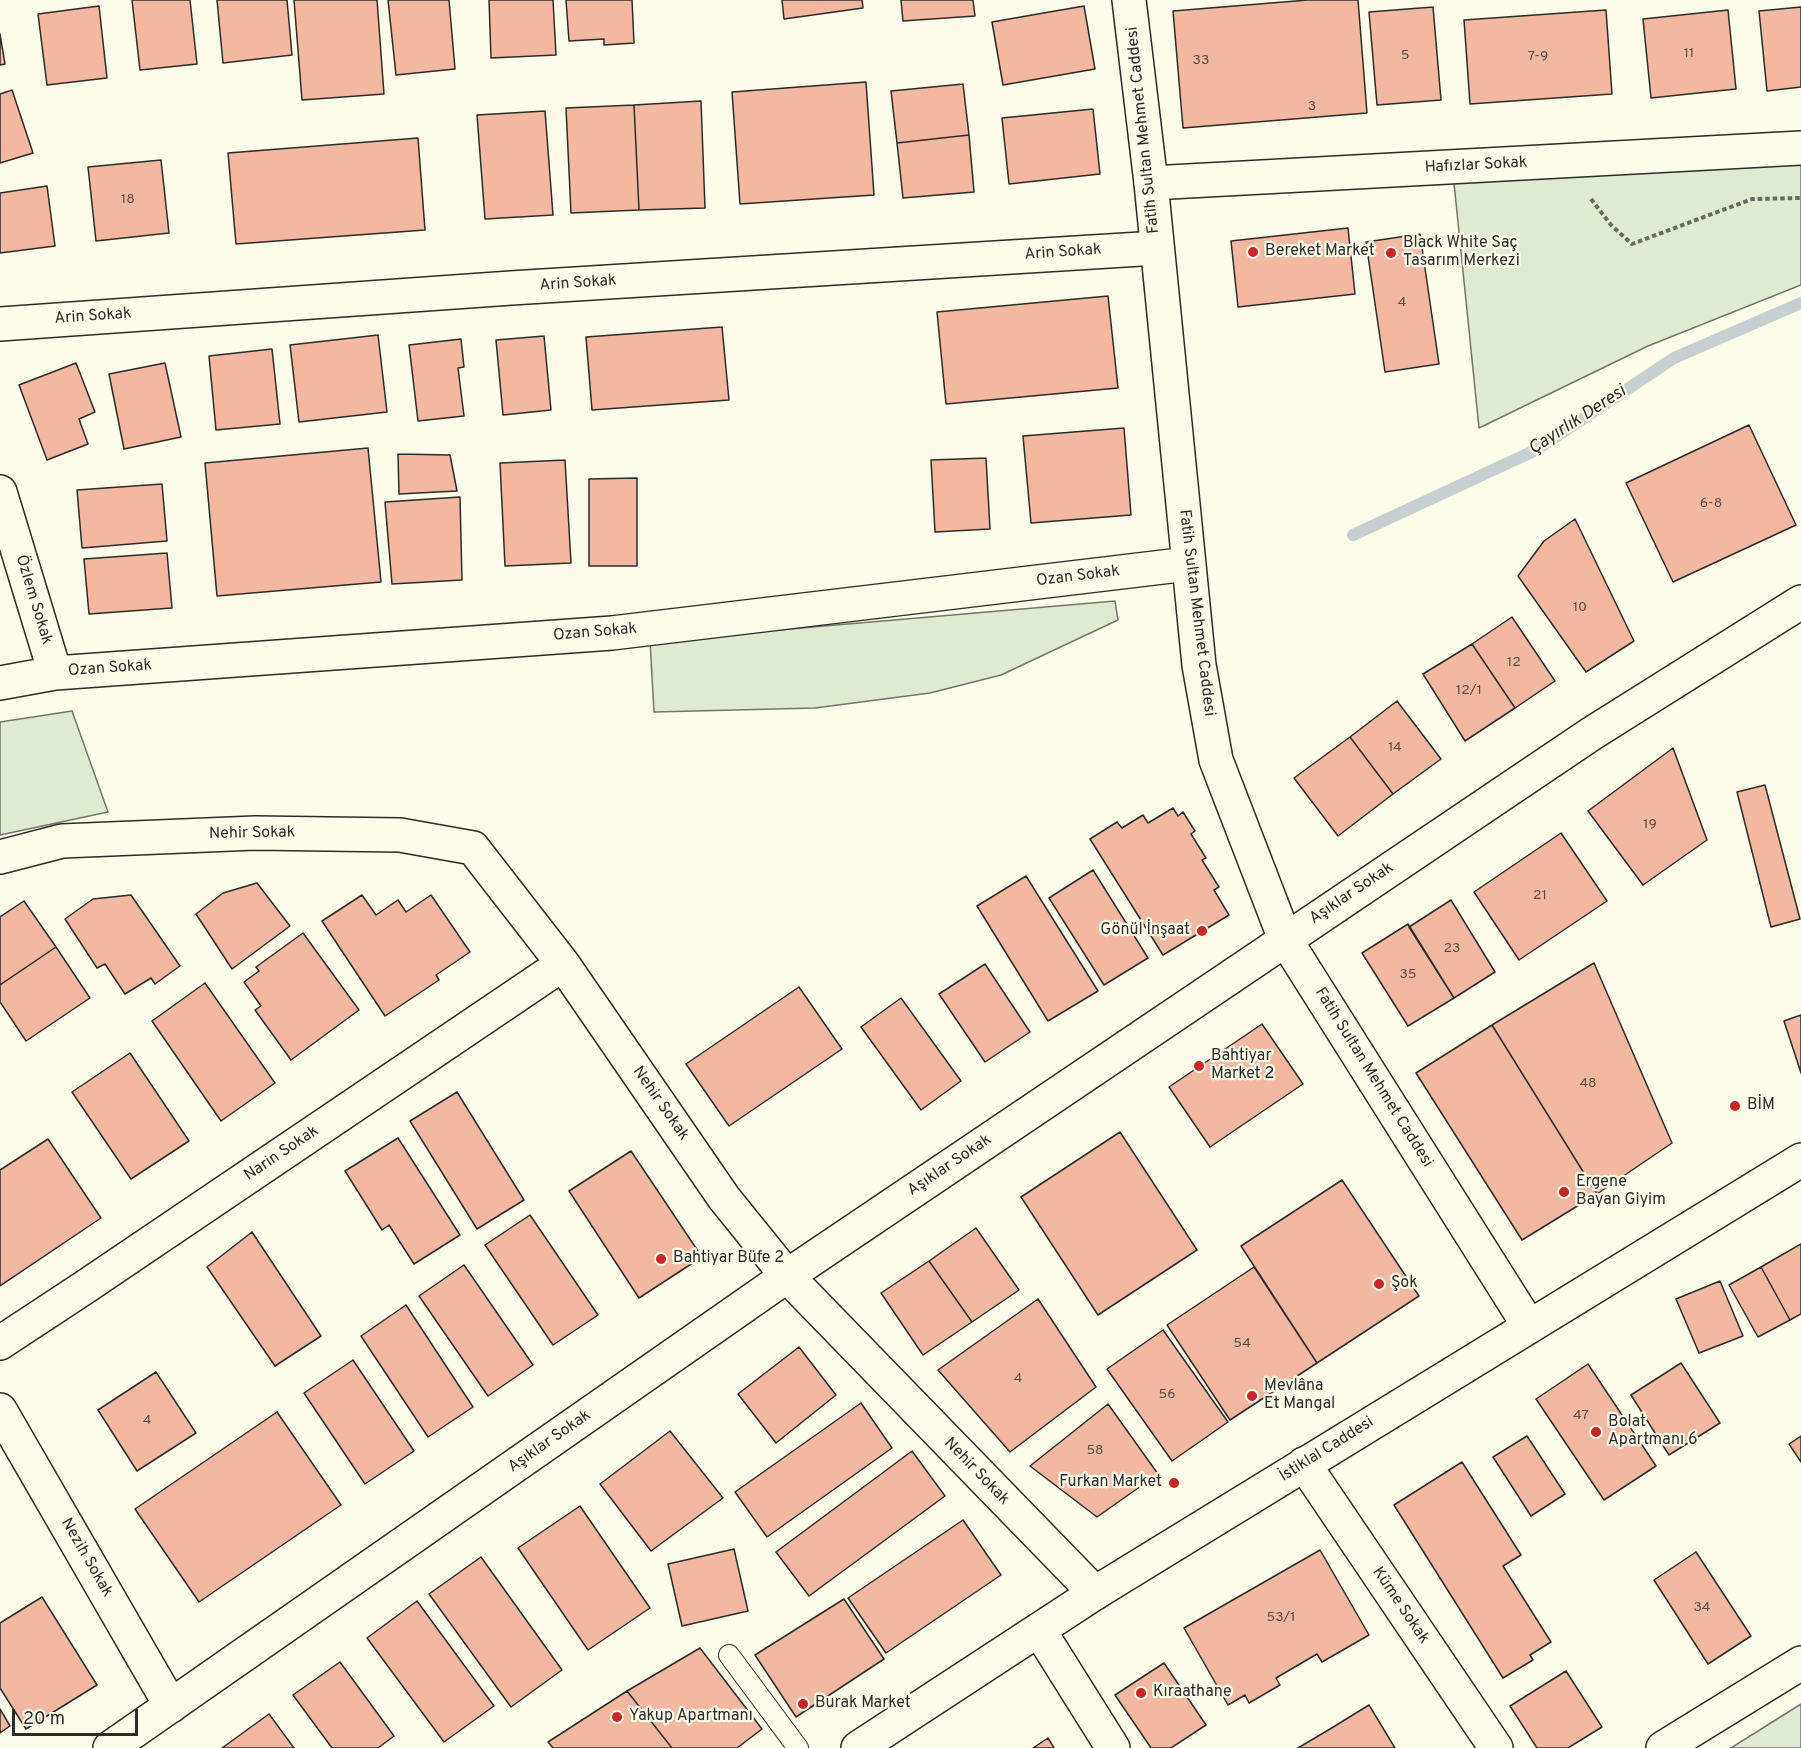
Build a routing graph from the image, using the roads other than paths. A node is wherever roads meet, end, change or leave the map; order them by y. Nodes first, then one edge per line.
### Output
1 (1129, 0) edge
2 (1801, 148) edge
3 (1151, 183) junction
4 (1157, 248) junction
5 (0, 324) edge
6 (0, 492) edge
7 (1188, 564) junction
8 (1801, 602) edge
9 (55, 674) junction
10 (0, 683) edge
11 (0, 857) edge
12 (1285, 939) junction
13 (563, 964) junction
14 (1801, 1160) edge
15 (787, 1276) junction
16 (1529, 1326) junction
17 (0, 1343) edge
18 (0, 1410) edge
19 (1304, 1464) junction
20 (1095, 1593) junction
21 (1039, 1630) junction
22 (729, 1655) dead end
23 (1801, 1663) edge
24 (171, 1706) junction
25 (110, 1748) edge
26 (798, 1748) edge
27 (858, 1748) edge
28 (1113, 1748) edge
29 (1496, 1748) edge
30 (1663, 1748) edge

1 - 3 street, Fatih Sultan Mehmet Caddesi
2 - 3 street, Hafızlar Sokak
3 - 4 street, Fatih Sultan Mehmet Caddesi
4 - 5 street, Arin Sokak
4 - 7 street, Fatih Sultan Mehmet Caddesi
6 - 9 street, Özlem Sokak
7 - 9 street, Ozan Sokak
7 - 12 street, Fatih Sultan Mehmet Caddesi
8 - 12 street, Aşıklar Sokak
9 - 10 street, Ozan Sokak
11 - 13 street, Nehir Sokak
12 - 15 street, Aşıklar Sokak
12 - 16 street, Fatih Sultan Mehmet Caddesi
13 - 15 street, Nehir Sokak
13 - 17 street, Narin Sokak
14 - 16 street, İstiklal Caddesi
15 - 20 street, Nehir Sokak
15 - 24 street, Aşıklar Sokak
16 - 19 street, İstiklal Caddesi
18 - 24 street, Nezih Sokak
19 - 20 street, İstiklal Caddesi
19 - 29 street, Küme Sokak
20 - 21 street, İstiklal Caddesi
21 - 27 street, İstiklal Caddesi
21 - 28 street
22 - 26 lane
23 - 30 street
24 - 25 street, Aşıklar Sokak

